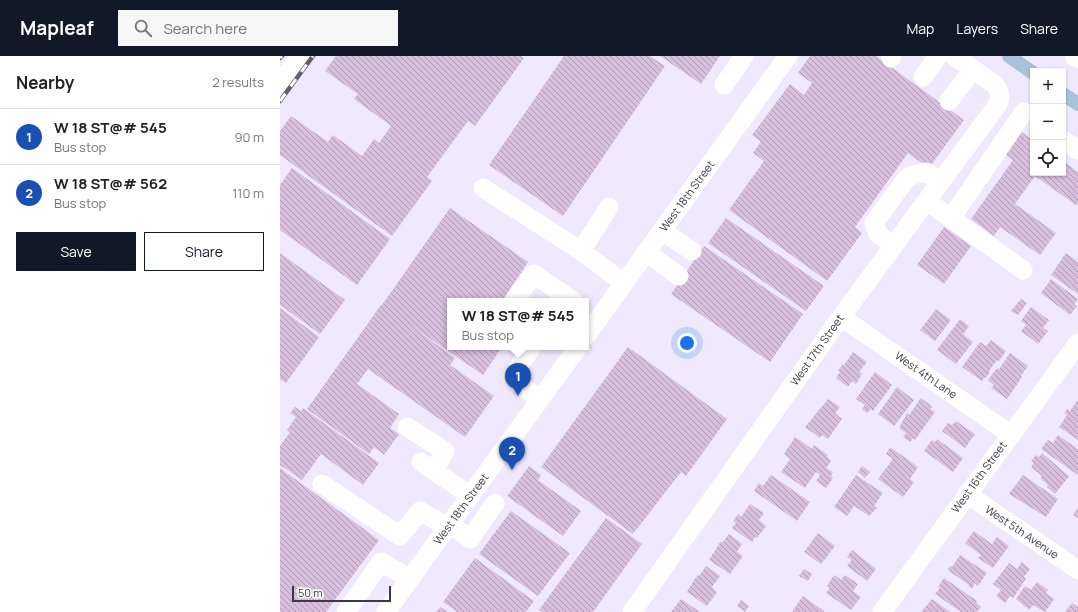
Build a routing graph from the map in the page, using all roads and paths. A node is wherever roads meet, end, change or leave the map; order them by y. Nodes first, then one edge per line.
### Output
1 (300, 56) edge
2 (744, 56) edge
3 (788, 56) edge
4 (938, 56) edge
5 (954, 56) edge
6 (973, 69) junction
7 (922, 77) dead end
8 (280, 83) edge
9 (724, 85) dead end
10 (1000, 93) junction
11 (949, 101) dead end
12 (1028, 115) edge
13 (1066, 142) edge
14 (1078, 150) edge
15 (941, 182) junction
16 (483, 188) dead end
17 (927, 201) junction
18 (609, 207) dead end
19 (951, 218) junction
20 (662, 231) junction
21 (894, 246) junction
22 (581, 251) junction
23 (646, 252) junction
24 (692, 252) dead end
25 (1024, 270) dead end
26 (679, 276) dead end
27 (624, 283) junction
28 (516, 298) edge
29 (569, 298) edge
30 (592, 314) edge
31 (841, 317) junction
32 (1078, 343) edge
33 (530, 350) edge
34 (575, 350) edge
35 (540, 399) junction
36 (407, 427) dead end
37 (1010, 434) junction
38 (322, 484) dead end
39 (967, 494) junction
40 (471, 496) junction
41 (495, 503) dead end
42 (449, 526) junction
43 (1078, 570) edge
44 (410, 579) junction
45 (346, 612) edge
46 (386, 612) edge
47 (632, 612) edge
48 (882, 612) edge

1 - 8 street
2 - 9 street
3 - 20 street, West 18th Street
4 - 7 street
5 - 6 street
6 - 10 street
6 - 11 street
10 - 12 street
10 - 15 street, West 17th Street
12 - 19 street
13 - 14 street
15 - 17 street, West 17th Street
15 - 21 street
16 - 22 street
17 - 19 street
17 - 21 street, West 17th Street
18 - 22 street
19 - 25 street
20 - 23 street, West 18th Street
20 - 24 street
21 - 31 street, West 17th Street
22 - 27 street
23 - 26 street
23 - 27 street, West 18th Street
27 - 30 street, West 18th Street
28 - 29 street
31 - 37 street, West 4th Lane
31 - 47 street, West 17th Street
32 - 37 street, West 16th Street
33 - 35 street
34 - 35 street, West 18th Street
35 - 40 street, West 18th Street
36 - 40 street
37 - 39 street, West 16th Street
38 - 42 street
39 - 43 street, West 5th Avenue
39 - 48 street, West 16th Street
40 - 42 street, West 18th Street
41 - 42 street
42 - 44 street, West 18th Street
44 - 45 street
44 - 46 street, West 18th Street

